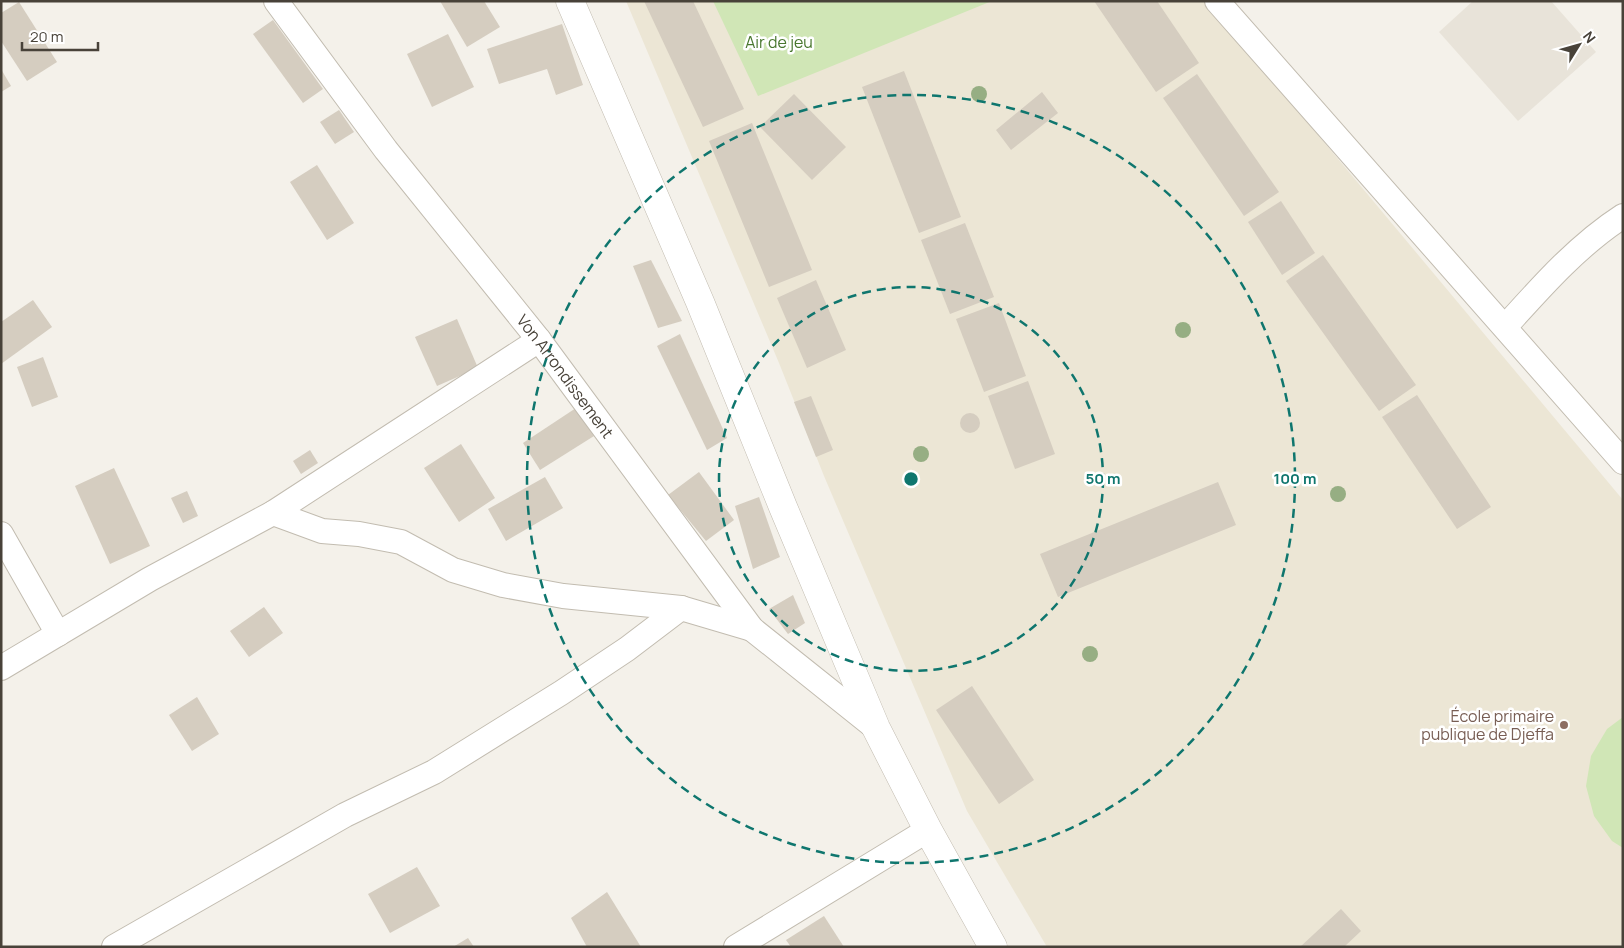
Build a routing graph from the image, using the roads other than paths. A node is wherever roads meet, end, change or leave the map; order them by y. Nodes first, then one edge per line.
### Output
1 (276, 1) edge
2 (570, 1) edge
3 (1217, 1) edge
4 (1623, 216) edge
5 (1505, 327) junction
6 (539, 340) junction
7 (1623, 462) edge
8 (273, 513) junction
9 (1, 534) edge
10 (681, 608) junction
11 (752, 629) junction
12 (58, 634) junction
13 (1, 668) edge
14 (876, 728) junction
15 (928, 830) junction
16 (114, 947) edge
17 (736, 947) edge
18 (993, 947) edge

1 - 6 street, Von Arrondissement
2 - 14 street
3 - 5 street
4 - 5 street
5 - 7 street
6 - 8 street
6 - 11 street, Von Arrondissement
8 - 10 street
8 - 12 street
9 - 12 street
10 - 11 street
10 - 16 street
11 - 14 street, Von Arrondissement
12 - 13 street
14 - 15 street
15 - 17 street
15 - 18 street

